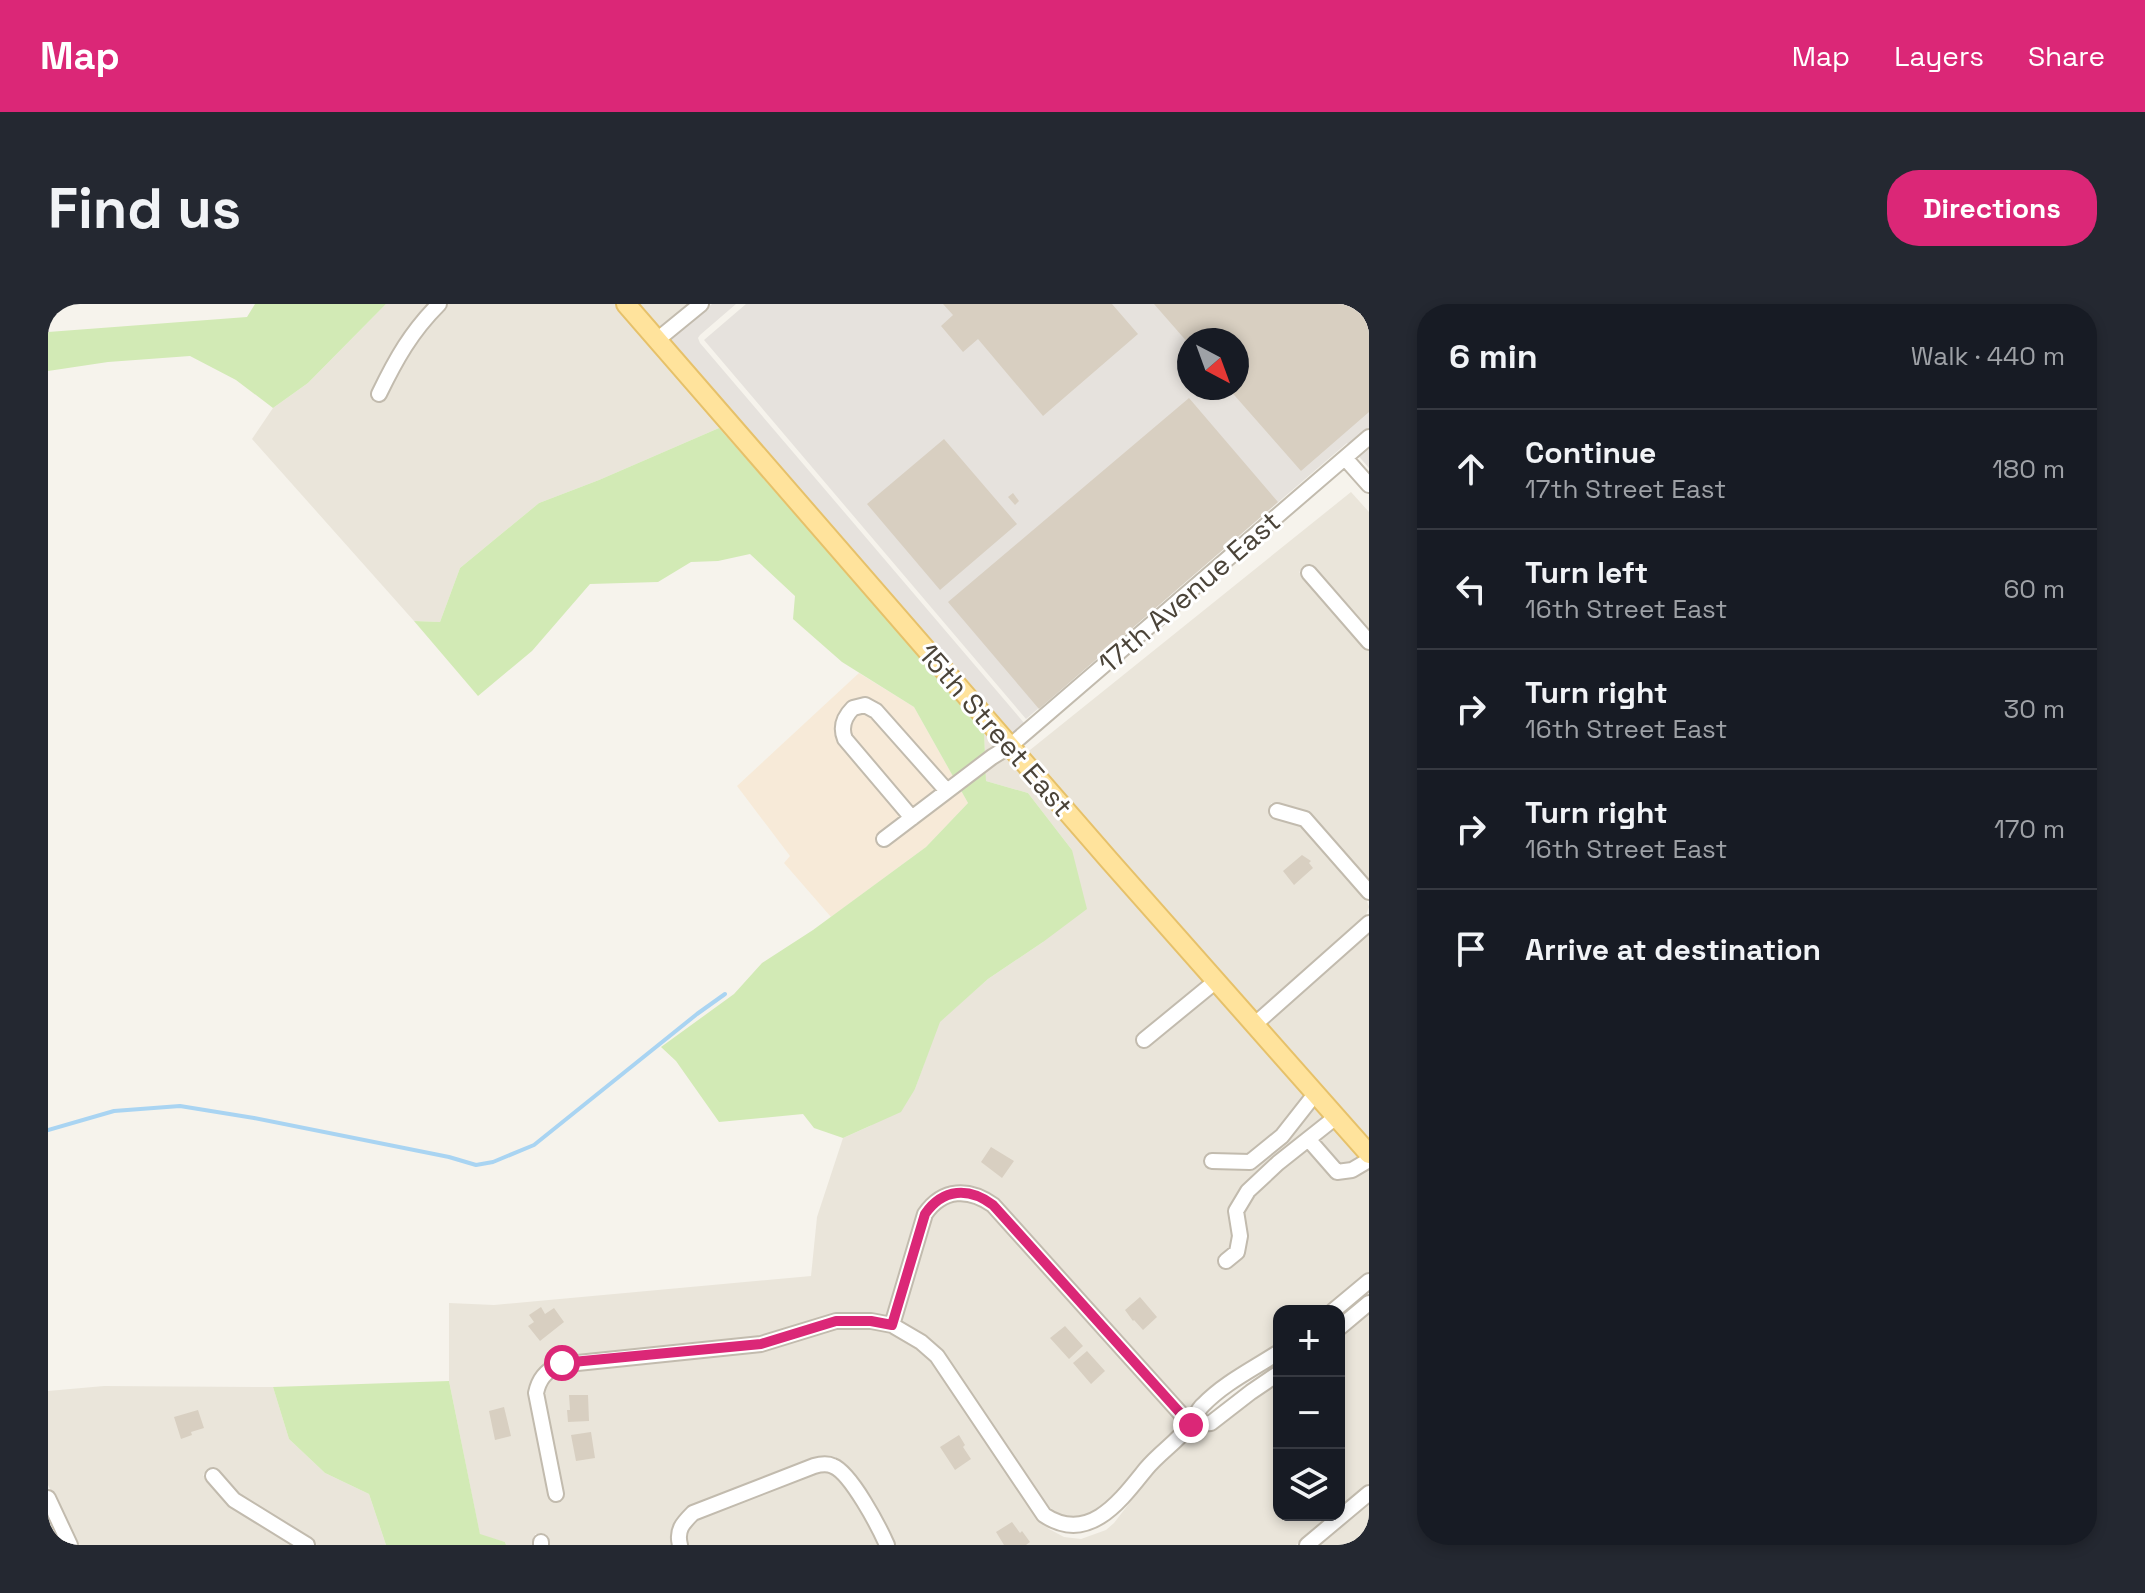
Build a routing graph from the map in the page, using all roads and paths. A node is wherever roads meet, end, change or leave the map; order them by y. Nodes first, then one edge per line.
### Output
1 (439, 304) edge
2 (626, 304) edge
3 (701, 304) edge
4 (657, 340) junction
5 (379, 394) dead end
6 (1369, 437) edge
7 (1345, 458) junction
8 (1369, 485) edge
9 (1309, 573) dead end
10 (1369, 642) edge
11 (1010, 746) junction
12 (947, 791) junction
13 (1277, 811) dead end
14 (912, 818) junction
15 (884, 839) dead end
16 (1369, 892) edge
17 (1369, 923) edge
18 (1216, 981) junction
19 (1254, 1025) junction
20 (1144, 1040) dead end
21 (1315, 1094) junction
22 (1336, 1117) junction
23 (1309, 1140) junction
24 (1369, 1157) edge
25 (1212, 1161) dead end
26 (1226, 1261) dead end
27 (1369, 1281) edge
28 (1369, 1303) edge
29 (1340, 1305) edge
30 (1345, 1323) edge
31 (892, 1325) junction
32 (1273, 1356) edge
33 (1273, 1377) edge
34 (1191, 1425) junction
35 (213, 1476) dead end
36 (1369, 1493) edge
37 (556, 1494) dead end
38 (48, 1498) edge
39 (70, 1545) edge
40 (307, 1545) edge
41 (680, 1545) edge
42 (887, 1545) edge
43 (1307, 1545) edge

1 - 5 street
2 - 4 main road, 15th Street East
3 - 4 street
4 - 11 main road, 15th Street East
6 - 7 street, 17th Avenue East
7 - 8 street
7 - 11 street, 17th Avenue East
9 - 10 street
11 - 12 street, 17th Avenue East
11 - 18 main road, 15th Street East
12 - 14 street, 17th Avenue East
12 - 14 street
13 - 16 street
14 - 15 street, 17th Avenue East
17 - 19 street
18 - 19 main road, 15th Street East
18 - 20 street
19 - 21 main road, 15th Street East
21 - 22 main road, 15th Street East
21 - 25 street
22 - 23 street
22 - 24 main road, 15th Street East
23 - 24 street
23 - 26 street
27 - 29 street
28 - 30 street
31 - 34 street
31 - 34 street
31 - 37 street
32 - 34 street
33 - 34 street
35 - 40 street
36 - 43 street
38 - 39 street
41 - 42 street

